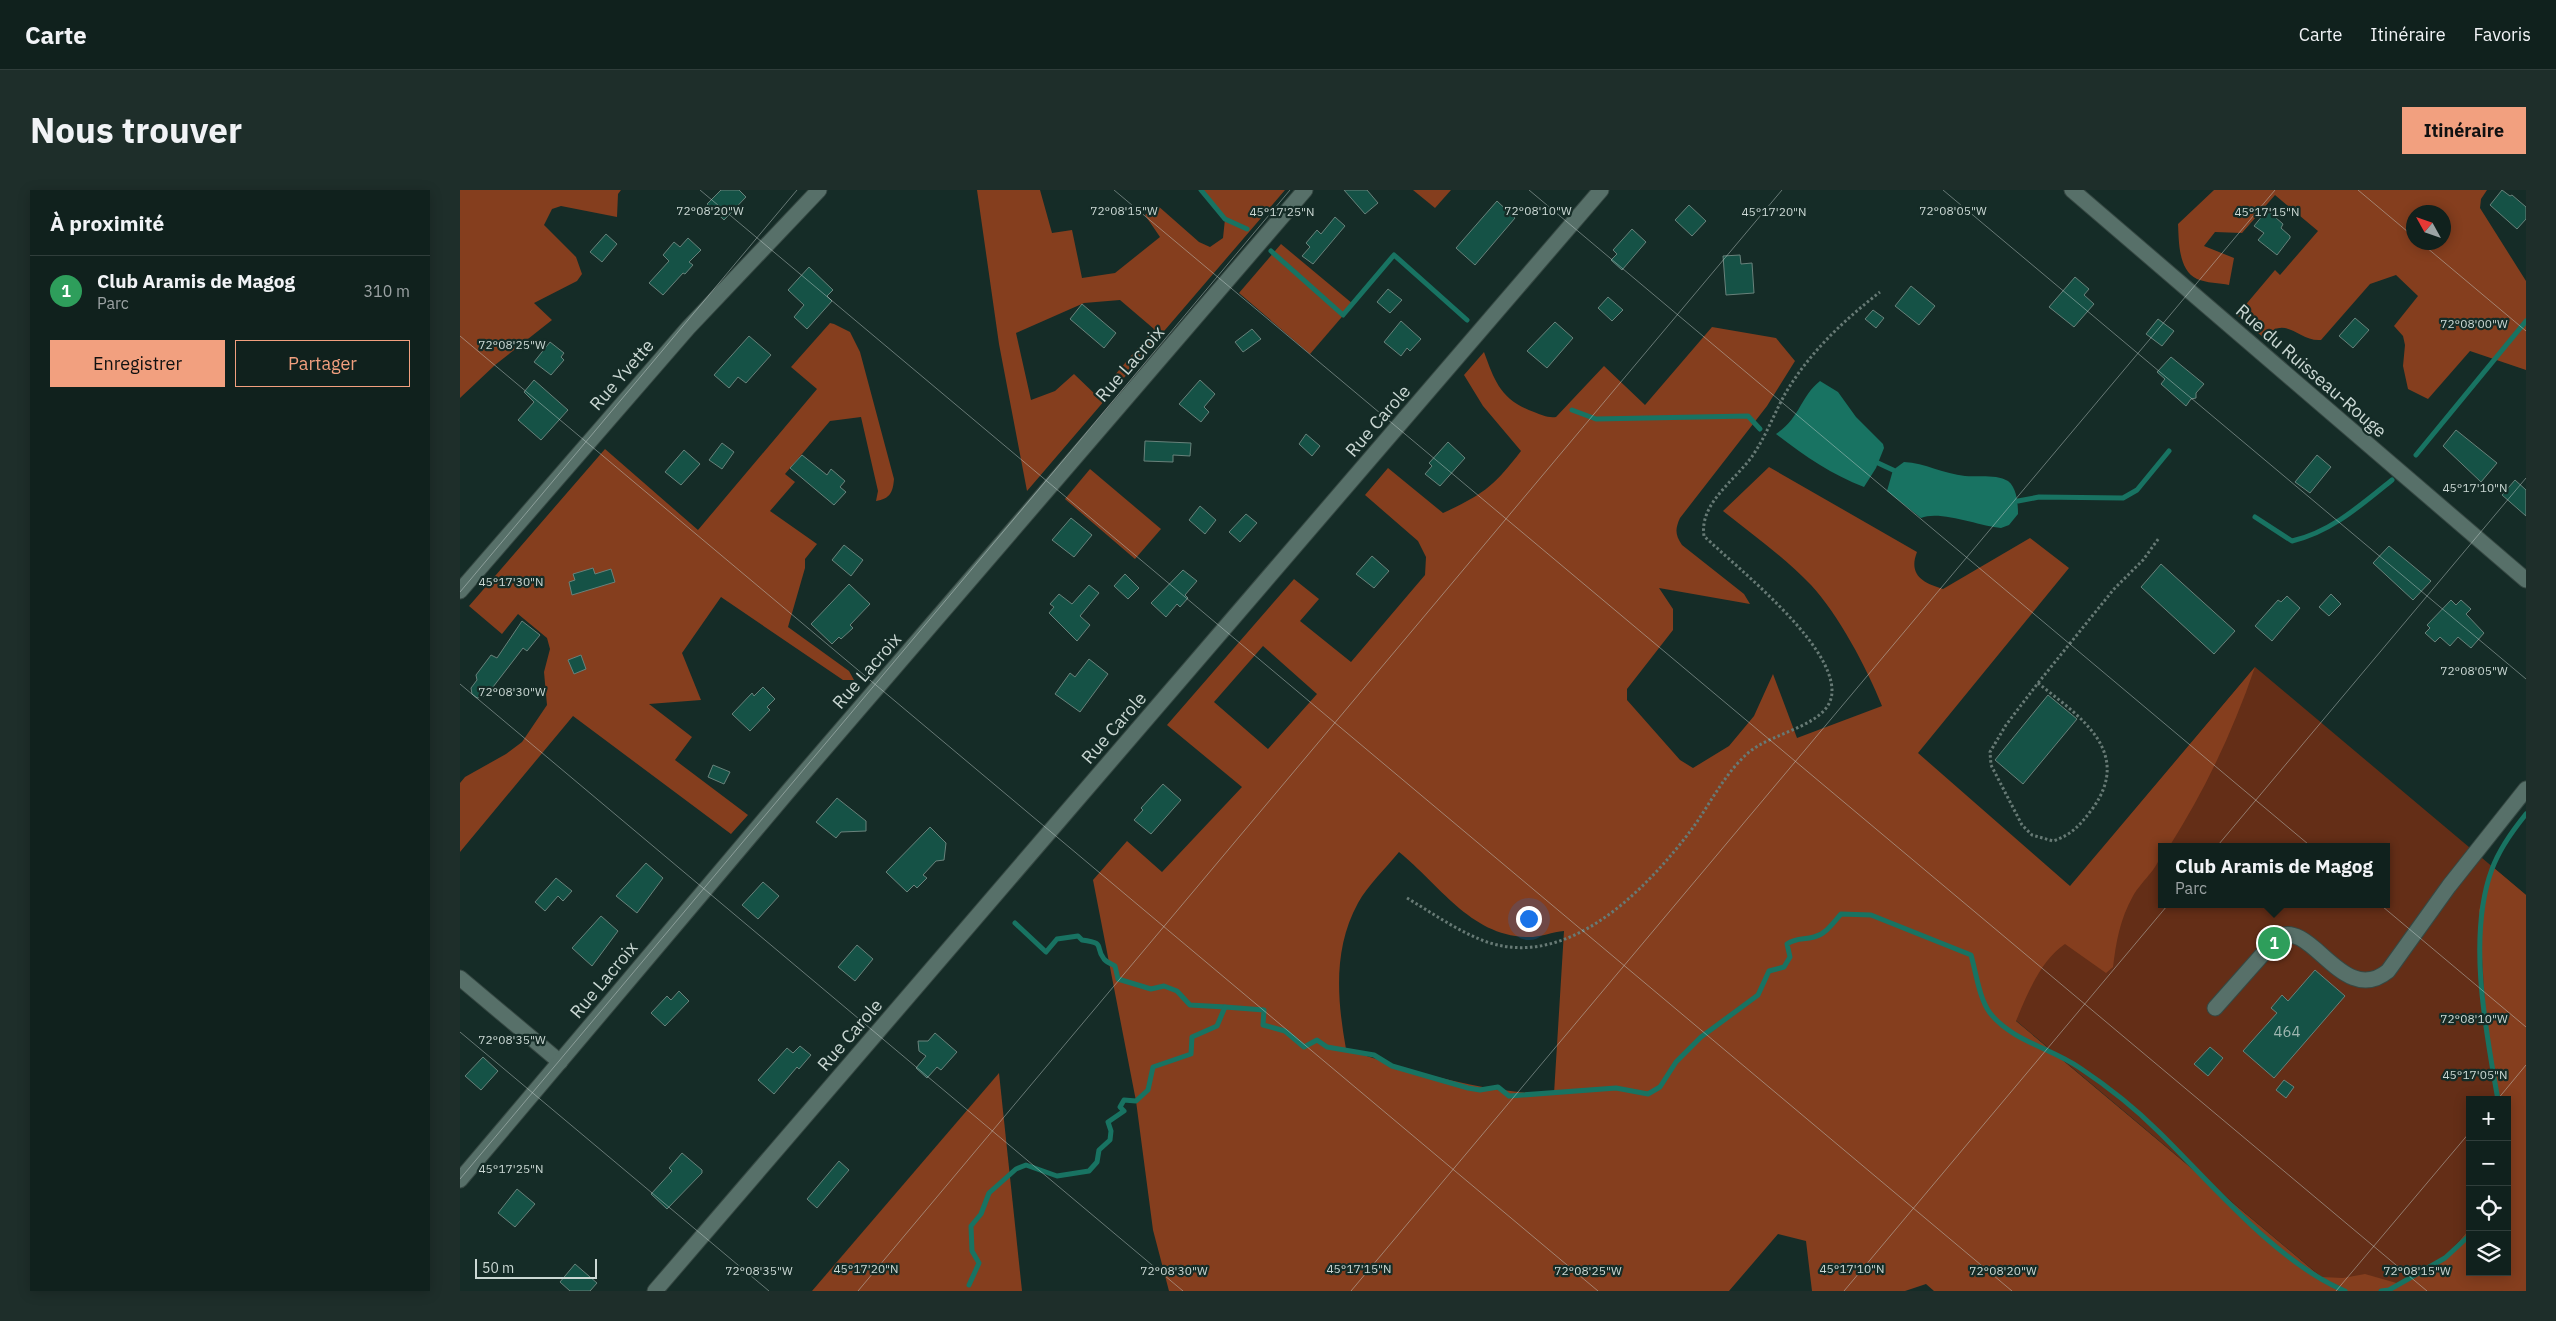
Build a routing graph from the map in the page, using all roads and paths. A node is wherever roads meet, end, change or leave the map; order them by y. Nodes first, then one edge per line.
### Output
1 (819, 190) edge
2 (1305, 190) edge
3 (1601, 190) edge
4 (2072, 190) edge
5 (1880, 292) dead end
6 (2159, 538) dead end
7 (2526, 580) edge
8 (460, 591) edge
9 (2038, 683) junction
10 (2526, 789) edge
11 (1407, 898) dead end
12 (460, 978) edge
13 (2215, 1008) dead end
14 (560, 1062) junction
15 (460, 1180) edge
16 (655, 1291) edge

1 - 8 street, Rue Yvette
2 - 14 street, Rue Lacroix
3 - 16 street, Rue Carole
4 - 7 street, Rue du Ruisseau-Rouge
5 - 11 path
6 - 9 path
9 - 9 path
10 - 13 street
12 - 14 street
14 - 15 street, Rue Lacroix

